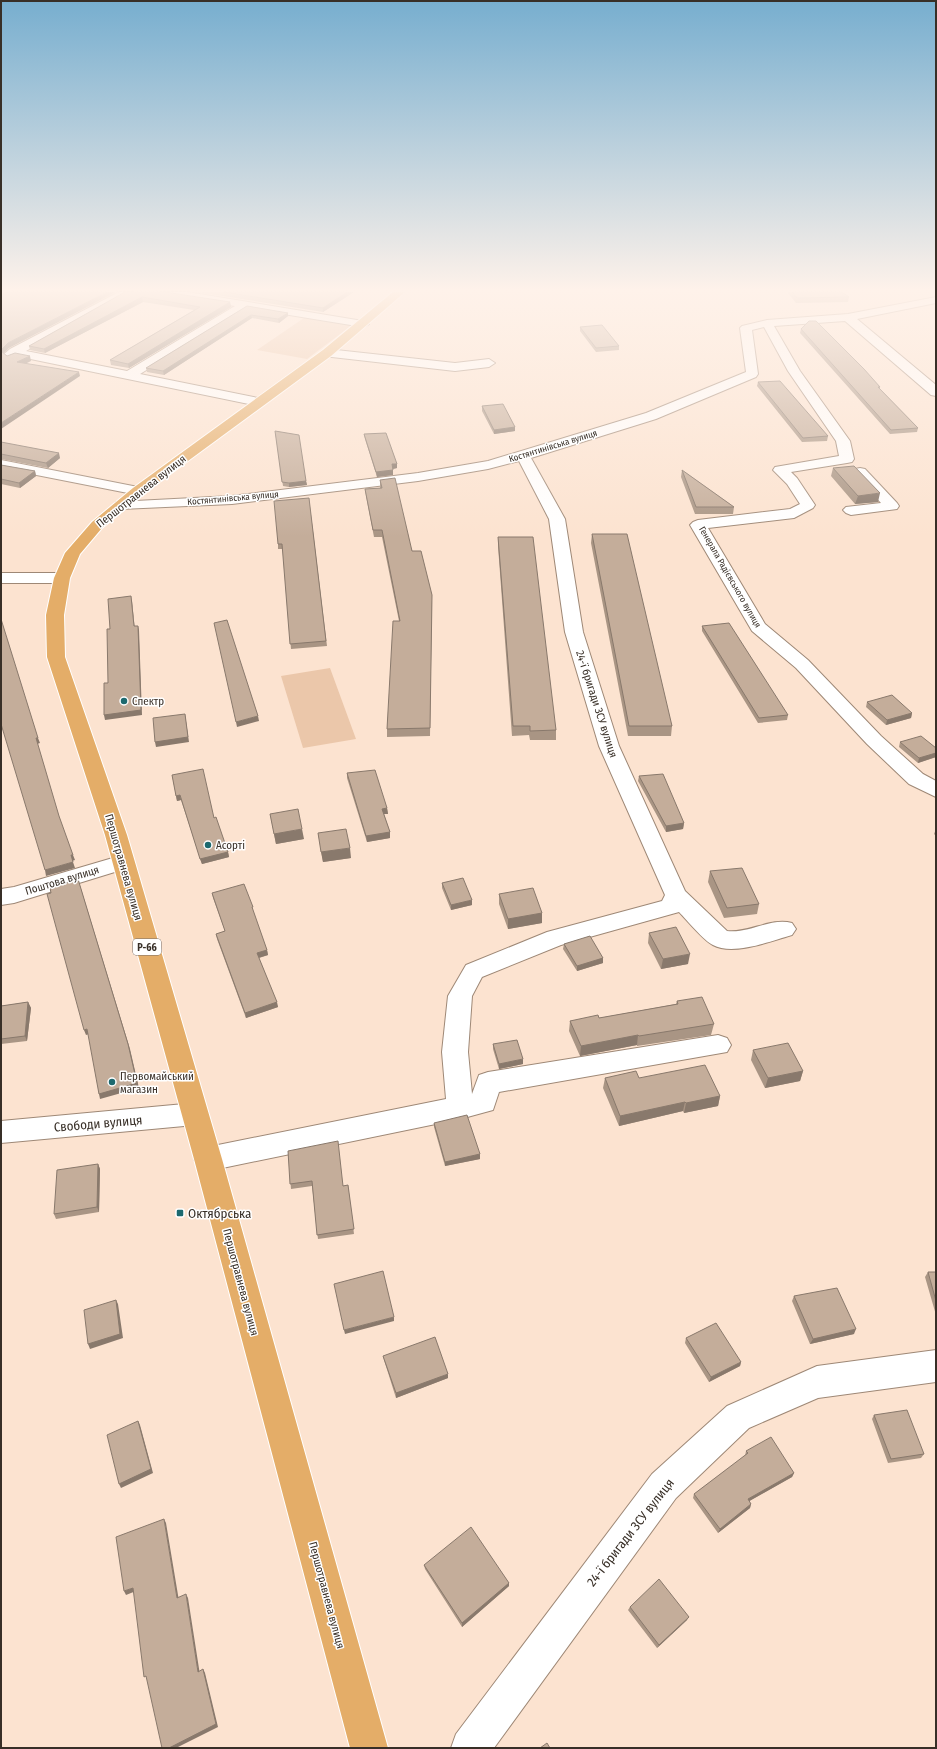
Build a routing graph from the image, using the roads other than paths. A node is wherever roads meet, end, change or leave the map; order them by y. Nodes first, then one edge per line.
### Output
1 (117, 374) edge
2 (132, 374) edge
3 (298, 374) edge
4 (752, 374) edge
5 (796, 374) edge
6 (914, 374) edge
7 (128, 376) junction
8 (936, 392) edge
9 (258, 402) junction
10 (523, 456) junction
11 (847, 459) junction
12 (1, 464) edge
13 (129, 498) junction
14 (851, 510) dead end
15 (1, 578) edge
16 (62, 578) junction
17 (936, 790) edge
18 (123, 862) junction
19 (676, 895) junction
20 (1, 897) edge
21 (784, 929) dead end
22 (718, 1045) dead end
23 (460, 1108) junction
24 (195, 1114) junction
25 (1, 1132) edge
26 (208, 1159) junction
27 (936, 1366) edge
28 (369, 1748) edge
29 (470, 1748) edge

1 - 7 street
2 - 7 street
3 - 9 main road, Першотравнева вулиця / Р-66
4 - 10 street, Костянтинівська вулиця
5 - 11 street
6 - 8 street
7 - 9 street
9 - 13 main road, Першотравнева вулиця / Р-66
10 - 13 street, Костянтинівська вулиця
10 - 19 street, 24-ї бригади ЗСУ вулиця
11 - 14 street
11 - 17 street, Генерала Радієвського вулиця
12 - 13 street, Костянтинівська вулиця
13 - 16 main road, Першотравнева вулиця / Р-66
15 - 16 street
16 - 18 main road, Першотравнева вулиця / Р-66
18 - 20 street, Поштова вулиця
18 - 24 main road, Першотравнева вулиця / Р-66
19 - 21 street, 24-ї бригади ЗСУ вулиця
19 - 23 street
22 - 23 street
23 - 26 street
24 - 25 street, Свободи вулиця
24 - 26 main road, Першотравнева вулиця / Р-66
26 - 28 main road, Першотравнева вулиця / Р-66
27 - 29 street, 24-ї бригади ЗСУ вулиця

